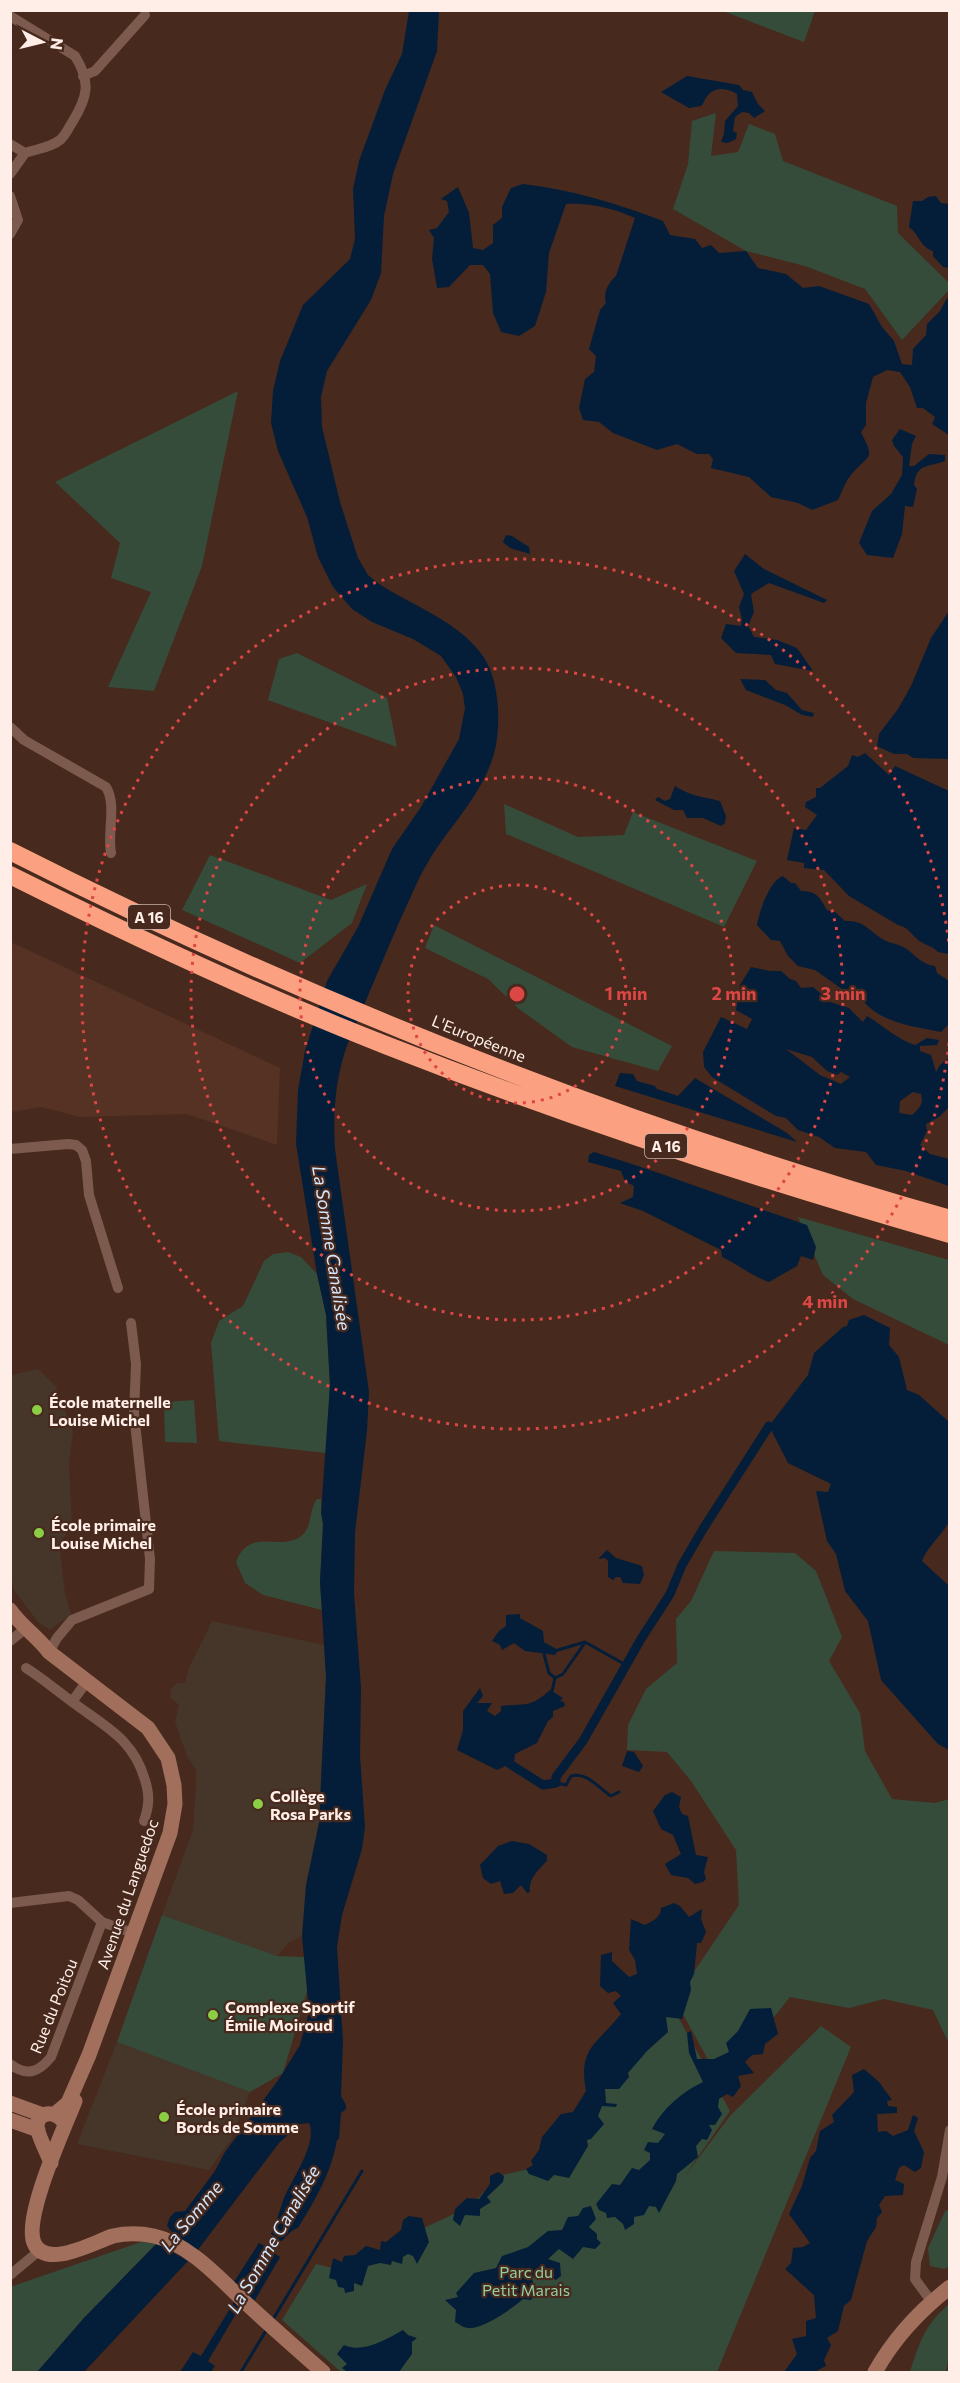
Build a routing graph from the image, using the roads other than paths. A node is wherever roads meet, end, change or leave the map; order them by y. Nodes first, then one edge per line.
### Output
1 (145, 15) dead end
2 (12, 21) edge
3 (83, 76) junction
4 (10, 144) edge
5 (25, 153) junction
6 (10, 174) edge
7 (10, 196) edge
8 (10, 234) edge
9 (10, 727) edge
10 (10, 851) edge
11 (111, 853) dead end
12 (10, 875) edge
13 (10, 1149) edge
14 (950, 1219) edge
15 (950, 1234) edge
16 (118, 1288) dead end
17 (131, 1323) dead end
18 (11, 1610) edge
19 (16, 1631) edge
20 (49, 1652) junction
21 (26, 1668) dead end
22 (87, 1681) junction
23 (72, 1702) junction
24 (144, 1821) dead end
25 (10, 1903) edge
26 (102, 1922) junction
27 (133, 1933) junction
28 (10, 2064) edge
29 (10, 2103) edge
30 (10, 2120) edge
31 (50, 2126) junction
32 (950, 2130) edge
33 (40, 2250) junction
34 (10, 2275) edge
35 (950, 2287) edge
36 (931, 2301) junction
37 (323, 2373) edge
38 (875, 2373) edge

1 - 3 street
2 - 3 street
3 - 5 street
4 - 5 street
5 - 6 street
7 - 8 street
9 - 11 street
10 - 14 highway, L'Européenne / A 16
12 - 15 highway, A 16
13 - 16 street
17 - 20 street
18 - 19 street, Avenue du Languedoc
19 - 20 street, Avenue du Languedoc
20 - 22 street, Avenue du Languedoc
21 - 23 street
22 - 23 street
22 - 27 street, Avenue du Languedoc
23 - 24 street
25 - 26 street
26 - 27 street
26 - 28 street, Rue du Poitou
27 - 31 street, Avenue du Languedoc
29 - 31 street
30 - 31 street
31 - 33 street, Avenue du Languedoc
32 - 36 street
33 - 34 street
33 - 37 street
35 - 36 street
36 - 38 street

